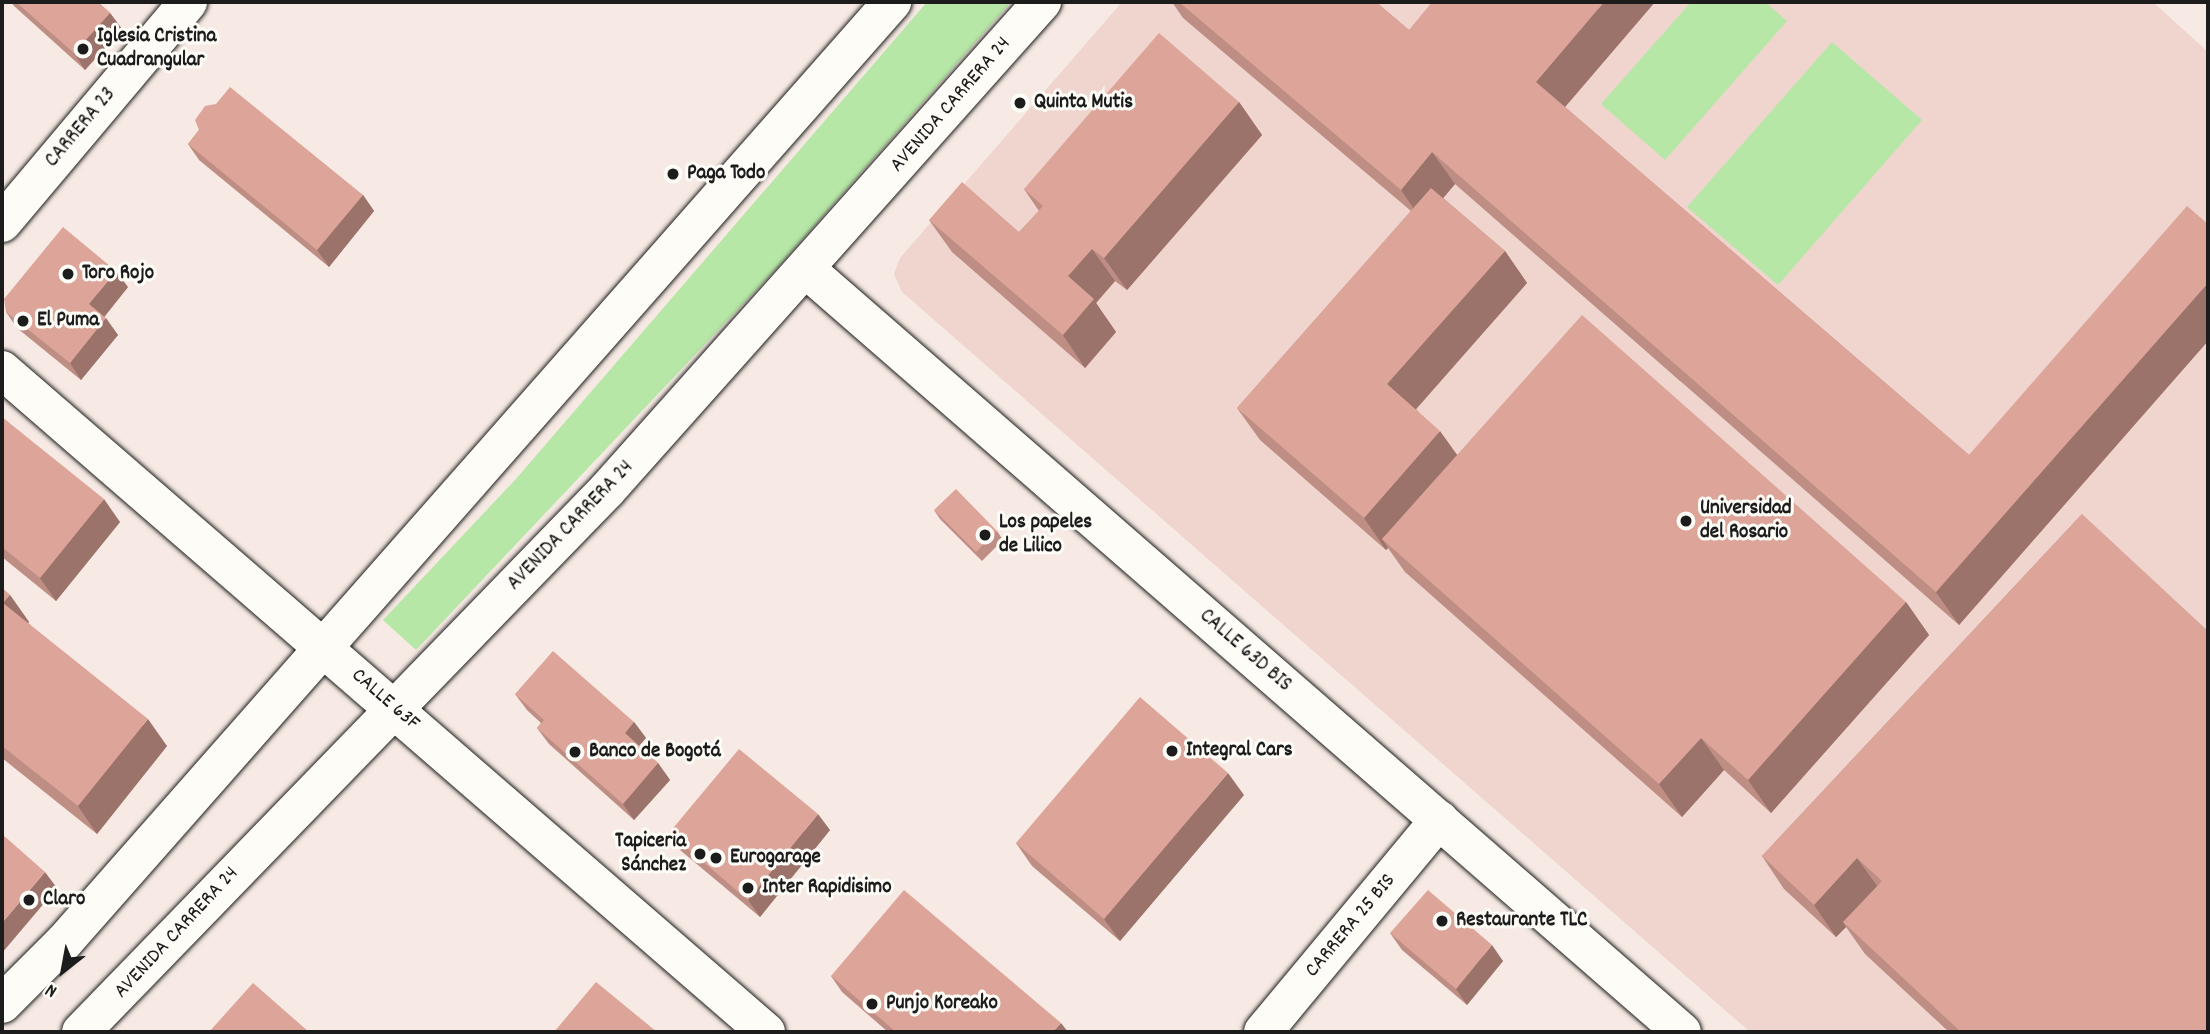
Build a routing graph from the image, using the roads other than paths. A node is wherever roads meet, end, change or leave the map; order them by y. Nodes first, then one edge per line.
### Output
1 (188, 2) edge
2 (892, 2) edge
3 (1042, 2) edge
4 (2, 223) edge
5 (807, 270) junction
6 (2, 370) edge
7 (323, 645) junction
8 (393, 706) junction
9 (1439, 820) junction
10 (2, 1004) edge
11 (752, 1028) edge
12 (81, 1032) edge
13 (1263, 1032) edge
14 (1682, 1032) edge

1 - 4 main road, CARRERA 23
2 - 7 main road
3 - 5 main road, AVENIDA CARRERA 24
5 - 8 main road, AVENIDA CARRERA 24
5 - 9 main road, CALLE 63D BIS
6 - 7 main road, CALLE 63F
7 - 8 main road, CALLE 63F
7 - 10 main road
8 - 11 main road, CALLE 63F
8 - 12 main road, AVENIDA CARRERA 24
9 - 13 main road, CARRERA 25 BIS
9 - 14 main road, CALLE 63D BIS

